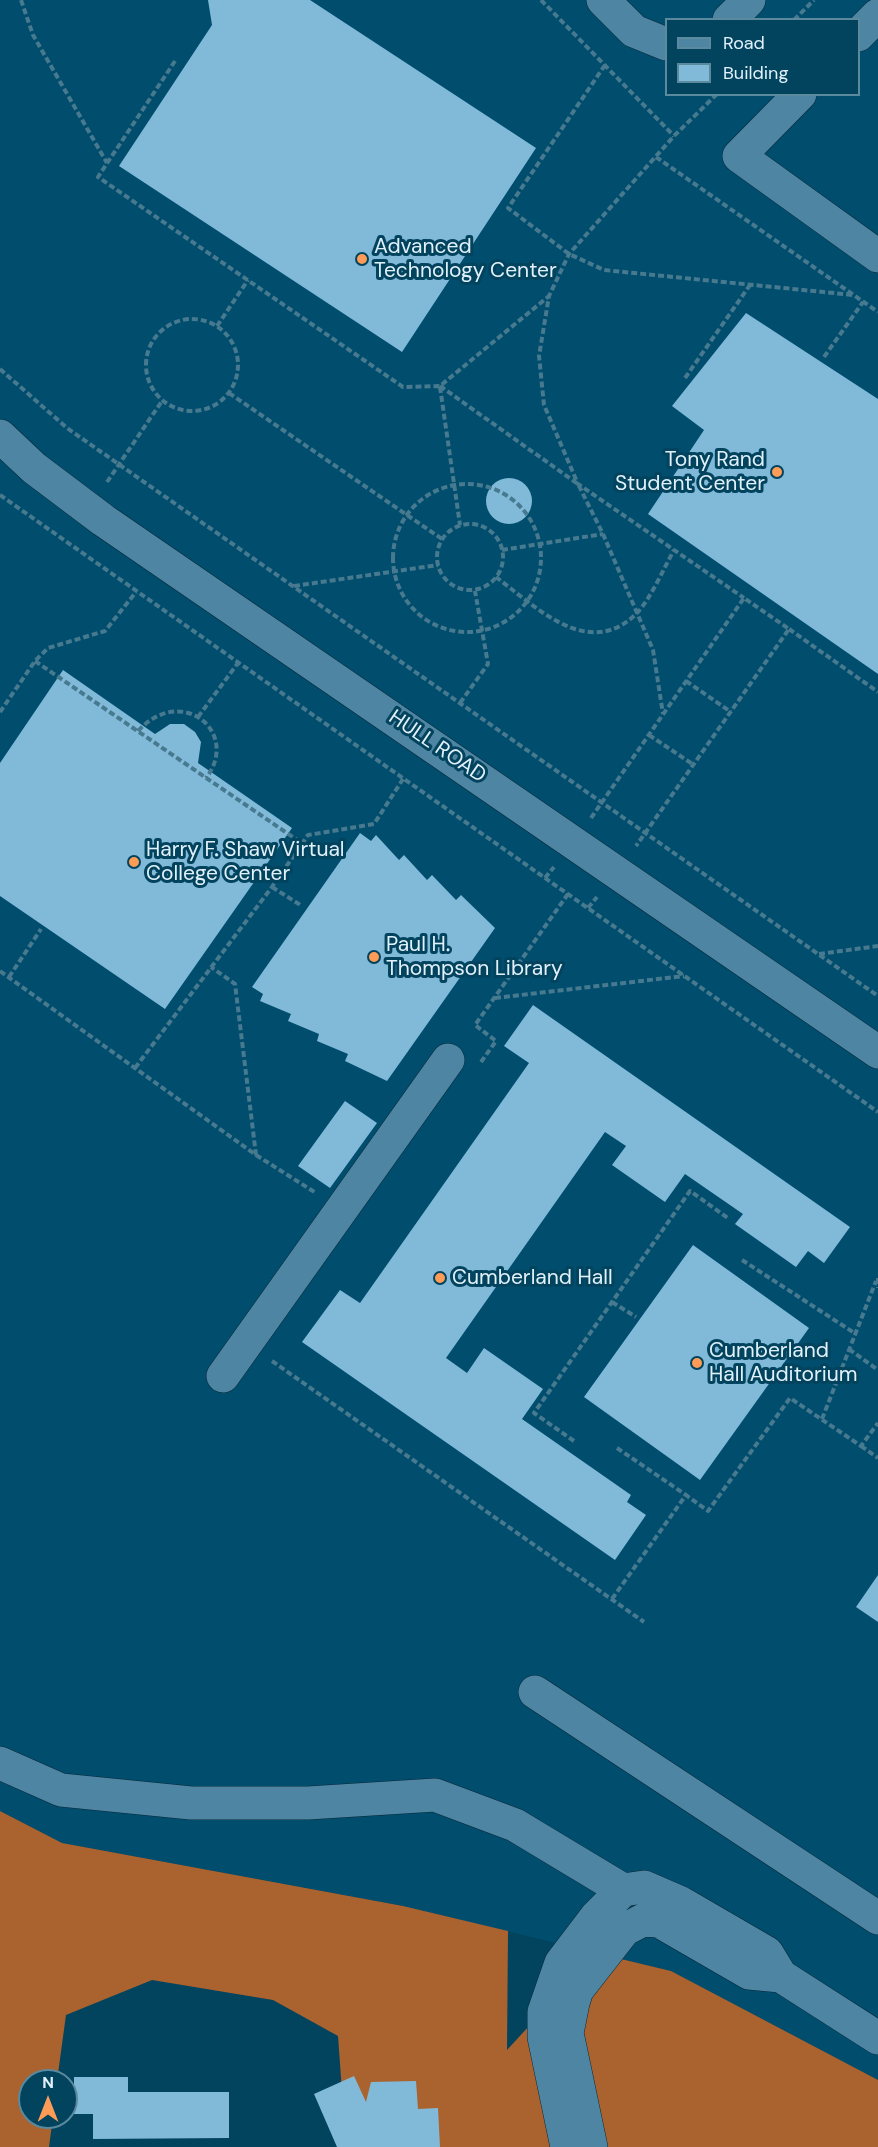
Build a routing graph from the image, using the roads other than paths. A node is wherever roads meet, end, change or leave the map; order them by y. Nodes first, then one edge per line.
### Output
1 (603, 0) edge
2 (878, 15) edge
3 (860, 33) edge
4 (665, 44) edge
5 (798, 96) edge
6 (878, 256) edge
7 (0, 436) edge
8 (878, 1052) edge
9 (462, 1065) road end
10 (223, 1376) dead end
11 (535, 1692) dead end
12 (0, 1763) edge
13 (623, 1890) junction
14 (878, 1918) edge
15 (781, 1976) junction
16 (878, 2038) edge
17 (567, 2147) edge
18 (591, 2147) edge

1 - 4 street
2 - 3 street
5 - 6 street
7 - 8 street, HULL ROAD
9 - 10 street
11 - 14 street
12 - 13 street
13 - 15 street
13 - 17 street
15 - 16 street
15 - 18 street

